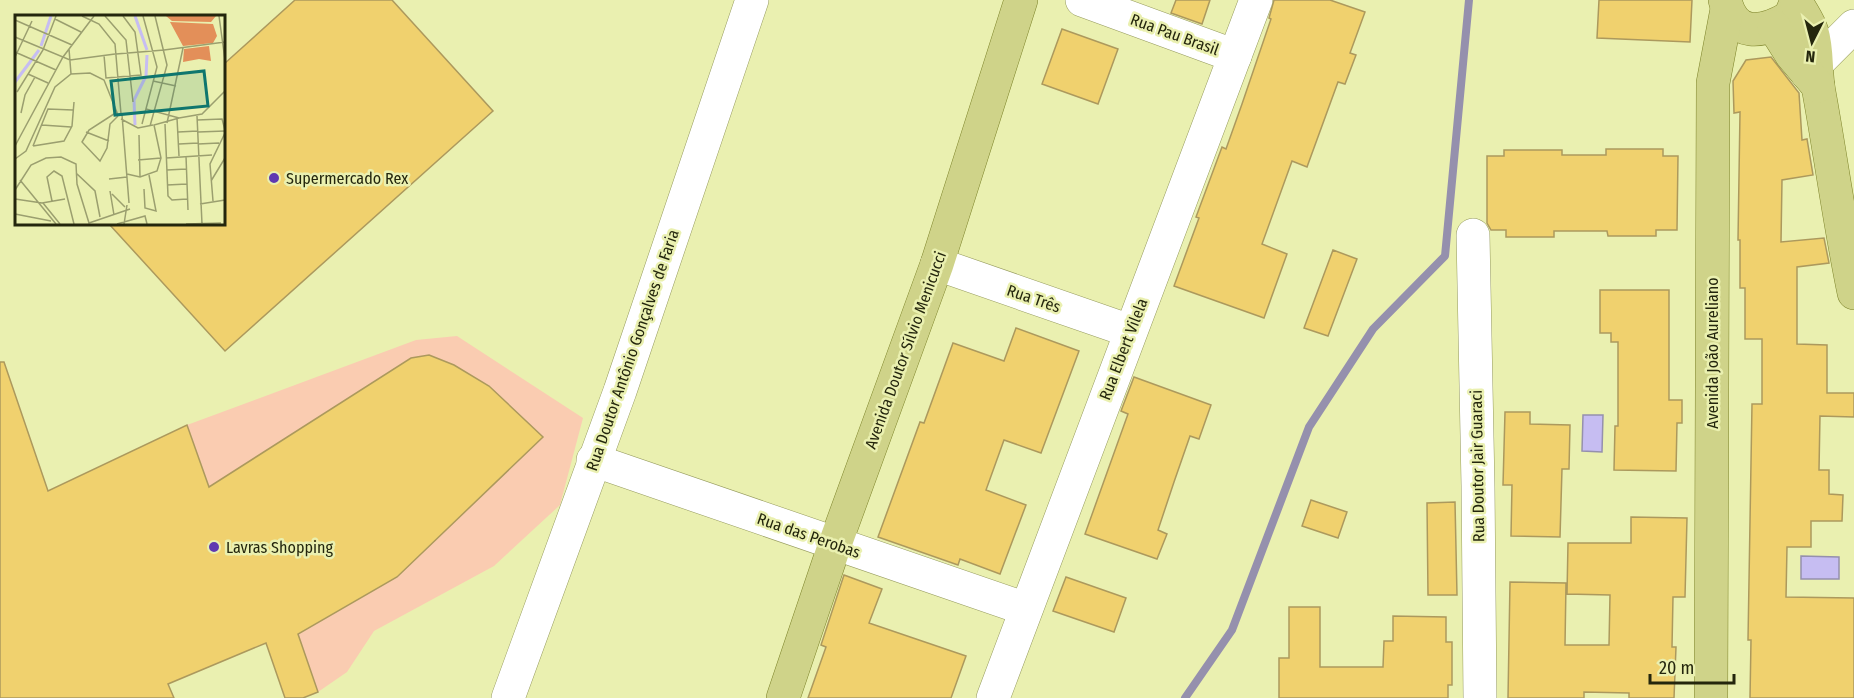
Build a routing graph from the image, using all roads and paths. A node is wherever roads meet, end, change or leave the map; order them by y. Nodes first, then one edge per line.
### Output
1 (752, 0) edge
2 (1021, 0) edge
3 (1082, 0) edge
4 (1256, 0) edge
5 (1797, 2) edge
6 (1726, 4) edge
7 (1854, 26) edge
8 (1764, 29) junction
9 (1235, 56) junction
10 (1814, 74) junction
11 (1713, 82) junction
12 (1473, 235) dead end
13 (937, 264) junction
14 (1854, 292) edge
15 (1130, 331) junction
16 (593, 460) junction
17 (834, 544) junction
18 (1026, 609) junction
19 (508, 698) edge
20 (783, 698) edge
21 (993, 698) edge
22 (1480, 698) edge
23 (1711, 698) edge

1 - 16 street, Rua Doutor Antônio Gonçalves de Faria
2 - 13 main road, Avenida Doutor Sílvio Menicucci
3 - 9 street, Rua Pau Brasil
4 - 9 street, Rua Elbert Vilela
5 - 8 main road
5 - 10 main road
6 - 8 main road
6 - 11 main road, Avenida João Aureliano
7 - 10 street
8 - 10 main road
8 - 11 main road
9 - 15 street, Rua Elbert Vilela
10 - 14 main road
11 - 23 main road, Avenida João Aureliano
12 - 22 street, Rua Doutor Jair Guaraci
13 - 15 street, Rua Três
13 - 17 main road, Avenida Doutor Sílvio Menicucci
15 - 18 street, Rua Elbert Vilela
16 - 17 street, Rua das Perobas
16 - 19 street, Rua Doutor Antônio Gonçalves de Faria
17 - 18 street, Rua das Perobas
17 - 20 main road, Avenida Doutor Sílvio Menicucci
18 - 21 street, Rua Elbert Vilela

